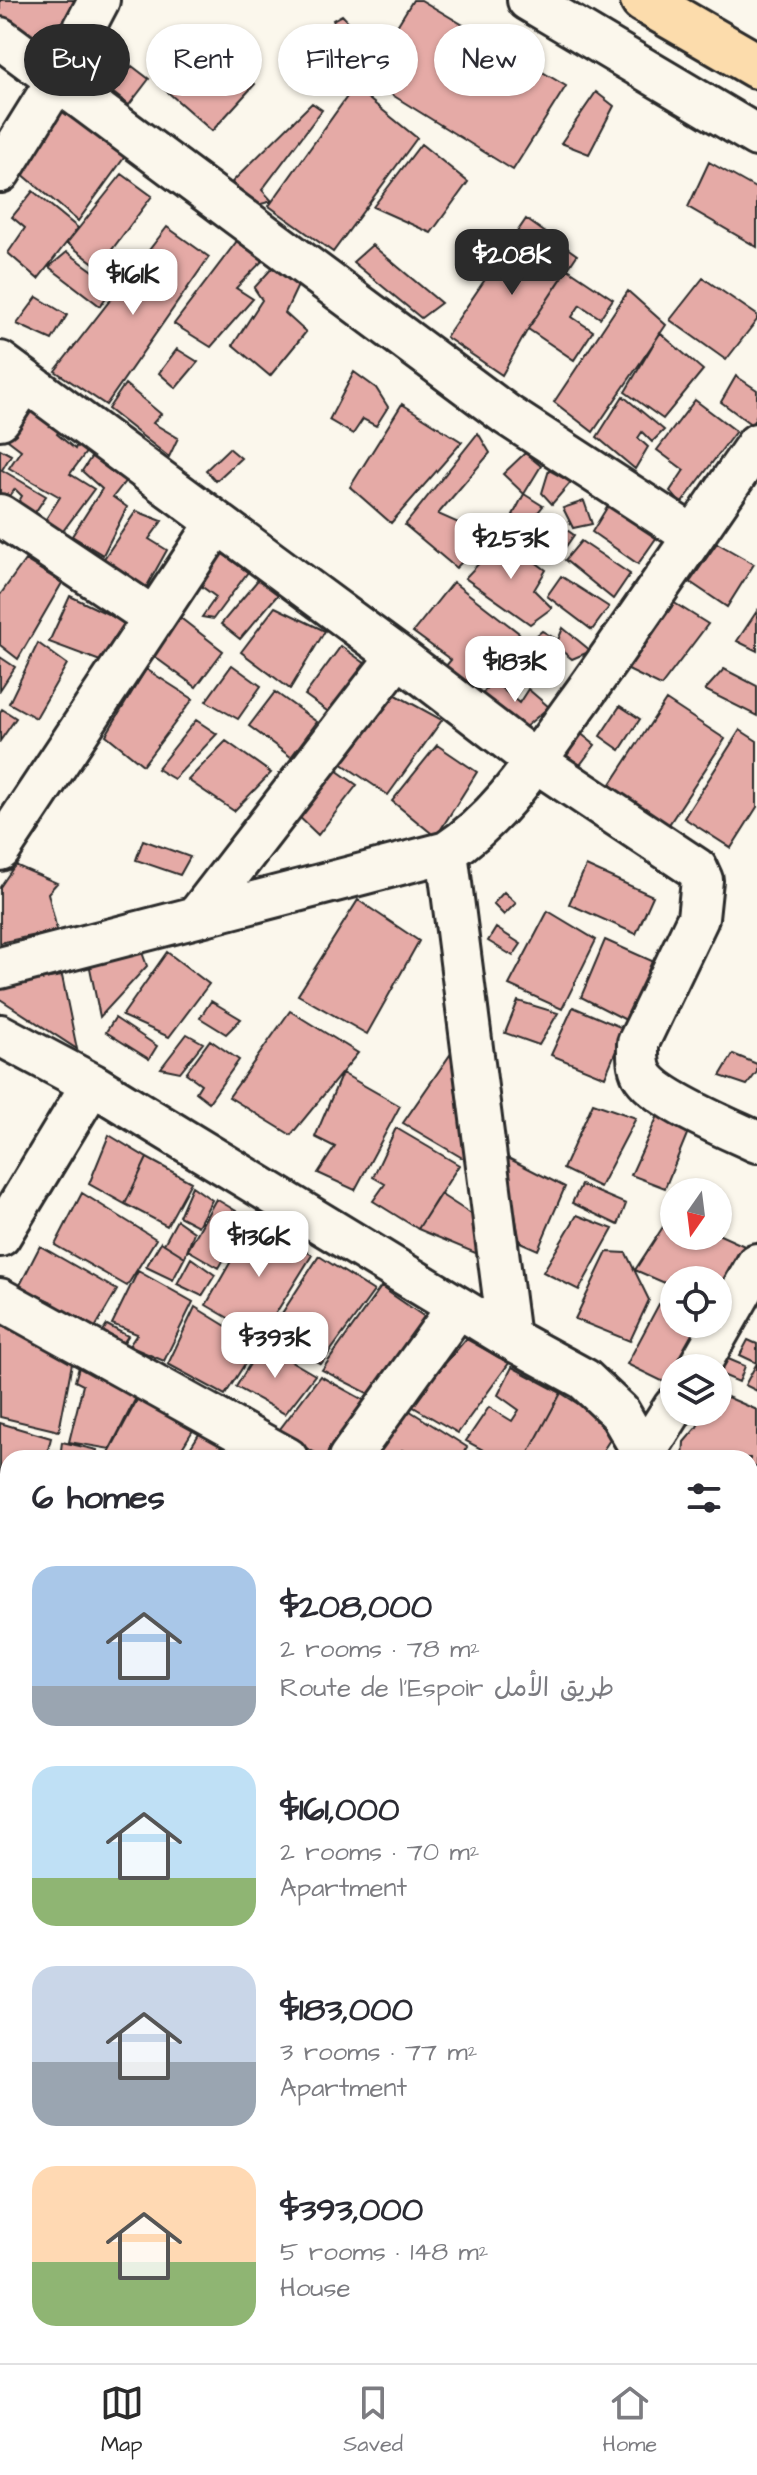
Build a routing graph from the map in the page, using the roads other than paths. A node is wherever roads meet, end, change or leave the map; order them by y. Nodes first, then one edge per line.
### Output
1 (99, 0) edge
2 (528, 0) edge
3 (643, 0) edge
4 (86, 24) edge
5 (0, 38) edge
6 (24, 56) edge
7 (757, 66) edge
8 (47, 96) edge
9 (78, 96) edge
10 (757, 136) edge
11 (0, 172) edge
12 (12, 371) edge
13 (0, 419) edge
14 (757, 444) edge
15 (0, 515) edge
16 (217, 523) junction
17 (693, 536) junction
18 (154, 618) junction
19 (398, 656) junction
20 (535, 761) junction
21 (6, 827) edge
22 (447, 852) junction
23 (198, 915) junction
24 (0, 968) edge
25 (0, 1035) edge
26 (92, 1084) junction
27 (757, 1142) edge
28 (0, 1236) edge
29 (757, 1264) edge
30 (0, 1299) edge
31 (458, 1307) junction
32 (509, 1338) junction
33 (706, 1354) edge
34 (663, 1426) edge
35 (273, 1450) edge
36 (355, 1450) edge
37 (641, 1450) edge
38 (649, 1450) edge

1 - 4 street
2 - 10 street
3 - 7 highway
5 - 6 street
8 - 11 street
9 - 17 street
12 - 13 street
12 - 16 street
14 - 17 street
15 - 18 street
16 - 18 street
16 - 19 street
17 - 20 street
18 - 21 street
19 - 20 street
19 - 23 street
20 - 22 street
20 - 27 street
22 - 23 street
22 - 32 street
23 - 24 street
25 - 26 street
26 - 28 street
26 - 31 street
29 - 33 street
30 - 35 street
31 - 32 street
31 - 36 street
32 - 37 street
34 - 38 street

